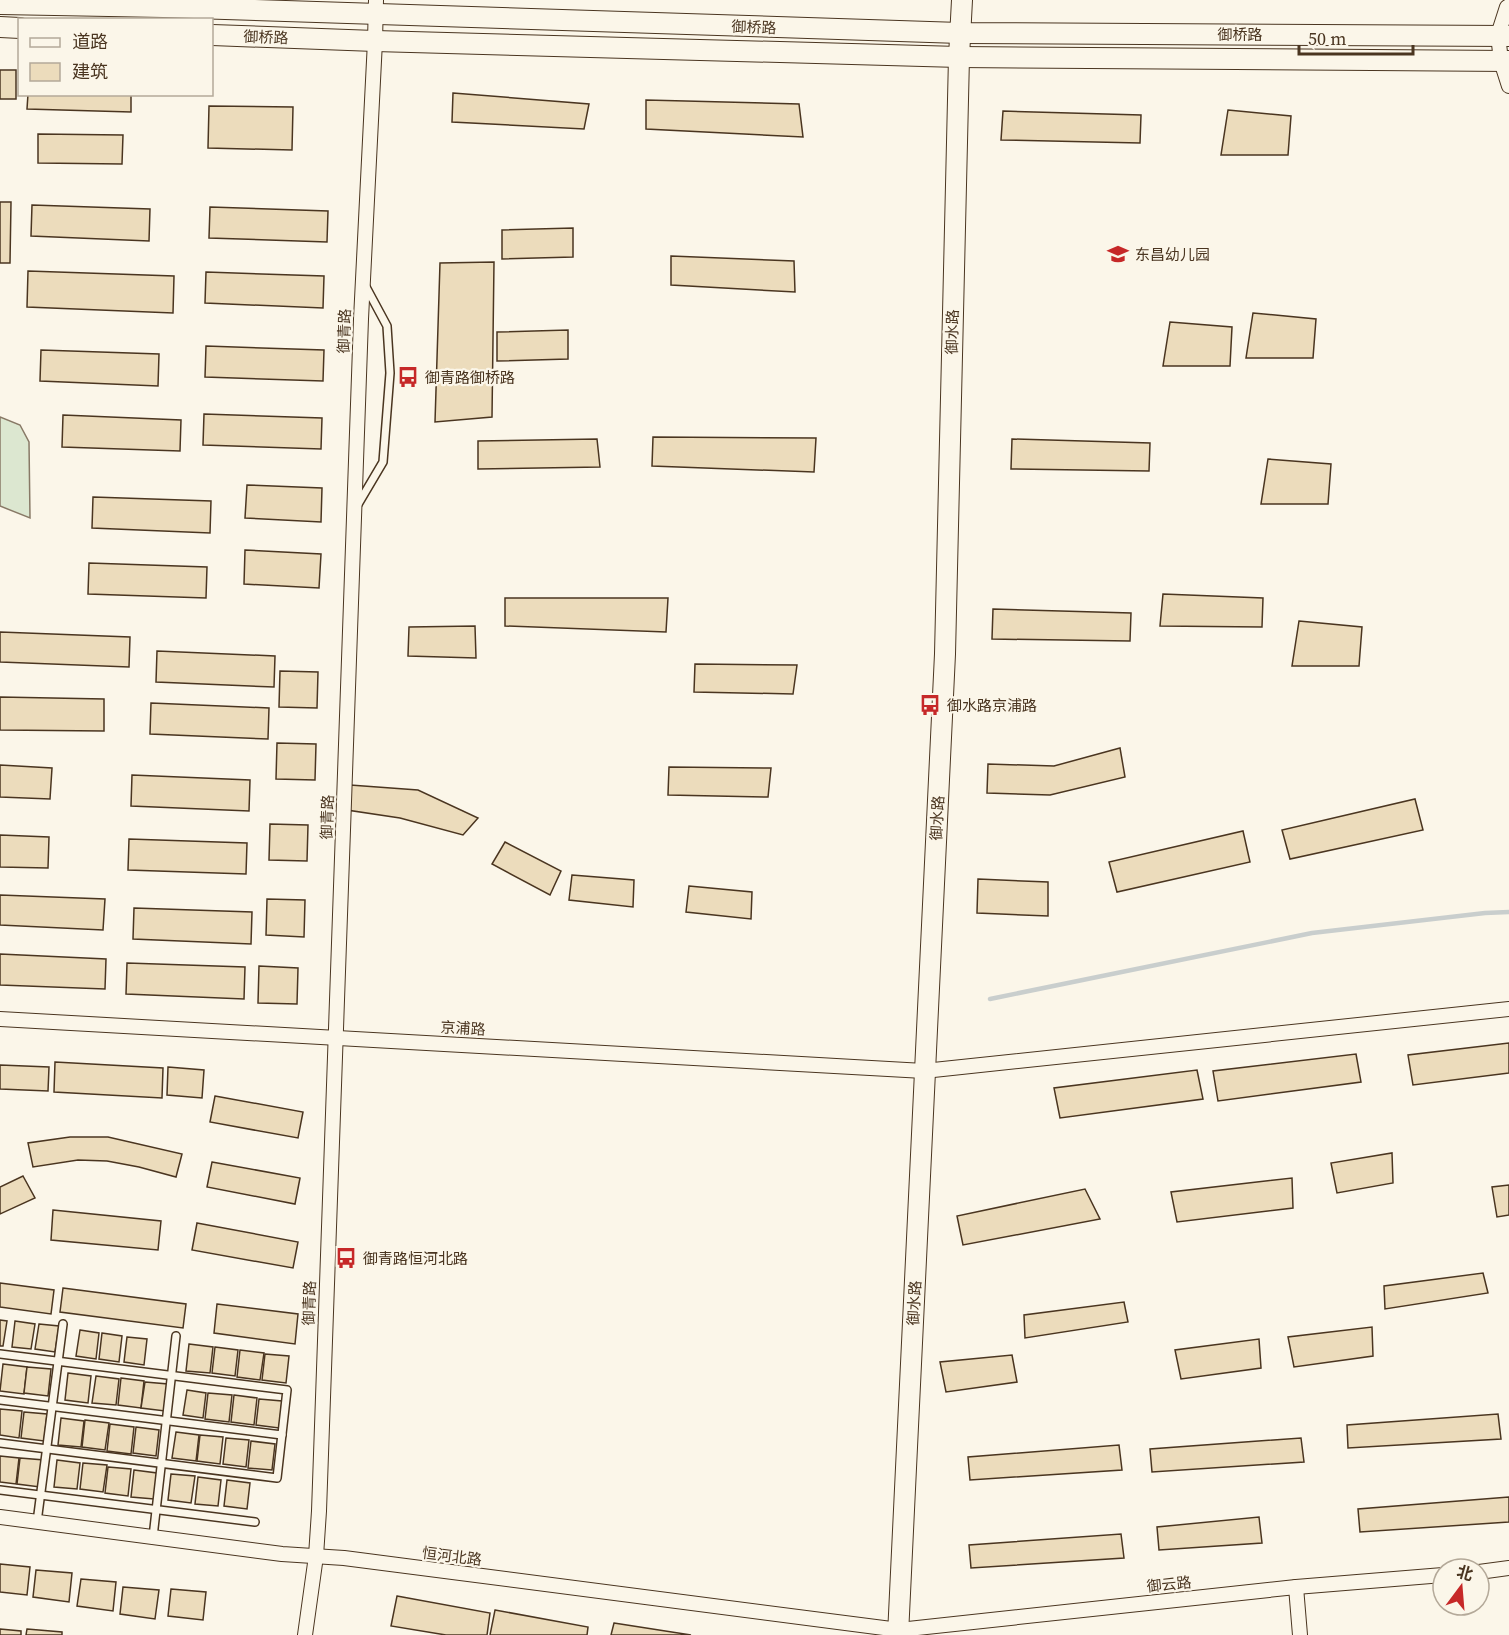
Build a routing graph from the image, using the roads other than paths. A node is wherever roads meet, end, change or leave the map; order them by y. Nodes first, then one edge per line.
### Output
1 (962, 0) edge
2 (0, 4) edge
3 (1509, 6) edge
4 (376, 7) edge
5 (0, 27) edge
6 (18, 28) edge
7 (960, 33) junction
8 (213, 35) edge
9 (1504, 35) edge
10 (375, 41) junction
11 (959, 57) junction
12 (1505, 61) edge
13 (1509, 86) edge
14 (363, 281) junction
15 (354, 511) junction
16 (1509, 1009) edge
17 (0, 1019) edge
18 (335, 1038) junction
19 (924, 1071) junction
20 (63, 1324) dead end
21 (176, 1336) dead end
22 (0, 1354) edge
23 (58, 1361) junction
24 (171, 1375) junction
25 (0, 1400) edge
26 (52, 1407) junction
27 (166, 1421) junction
28 (282, 1435) junction
29 (0, 1443) edge
30 (46, 1449) junction
31 (162, 1464) junction
32 (0, 1490) edge
33 (41, 1495) junction
34 (156, 1510) junction
35 (0, 1517) edge
36 (37, 1522) junction
37 (255, 1522) dead end
38 (153, 1537) junction
39 (316, 1556) junction
40 (1509, 1568) edge
41 (1491, 1570) edge
42 (1431, 1576) edge
43 (1296, 1587) junction
44 (898, 1632) edge
45 (305, 1635) edge
46 (1300, 1635) edge

1 - 7 main road, 御水路
2 - 4 main road, 御桥路
3 - 9 street
4 - 7 main road, 御桥路
4 - 10 street, 御青路
5 - 6 main road
7 - 9 main road, 御桥路
7 - 11 main road, 御水路
8 - 10 main road, 御桥路
9 - 12 street
10 - 11 main road, 御桥路
10 - 14 street, 御青路
11 - 12 main road, 御桥路
11 - 19 main road, 御水路
12 - 13 street
14 - 15 street, 御青路
14 - 15 lane
15 - 18 street, 御青路
16 - 19 street, 京浦路
17 - 18 street, 京浦路
18 - 19 street, 京浦路
18 - 39 street, 御青路
19 - 44 main road, 御水路
20 - 23 lane
21 - 24 lane
22 - 23 lane
23 - 24 lane
23 - 26 lane
24 - 27 lane
24 - 28 lane
25 - 26 lane
26 - 27 lane
26 - 30 lane
27 - 28 lane
27 - 31 lane
28 - 31 lane
29 - 30 lane
30 - 31 lane
30 - 33 lane
31 - 34 lane
32 - 33 lane
33 - 34 lane
33 - 36 lane
34 - 37 lane
34 - 38 lane
35 - 36 street, 恒河北路
36 - 38 street, 恒河北路
38 - 39 street, 恒河北路
39 - 44 street, 恒河北路
39 - 45 street, 御青路
40 - 41 street
42 - 43 street, 御云路
43 - 44 street, 御云路
43 - 46 street

